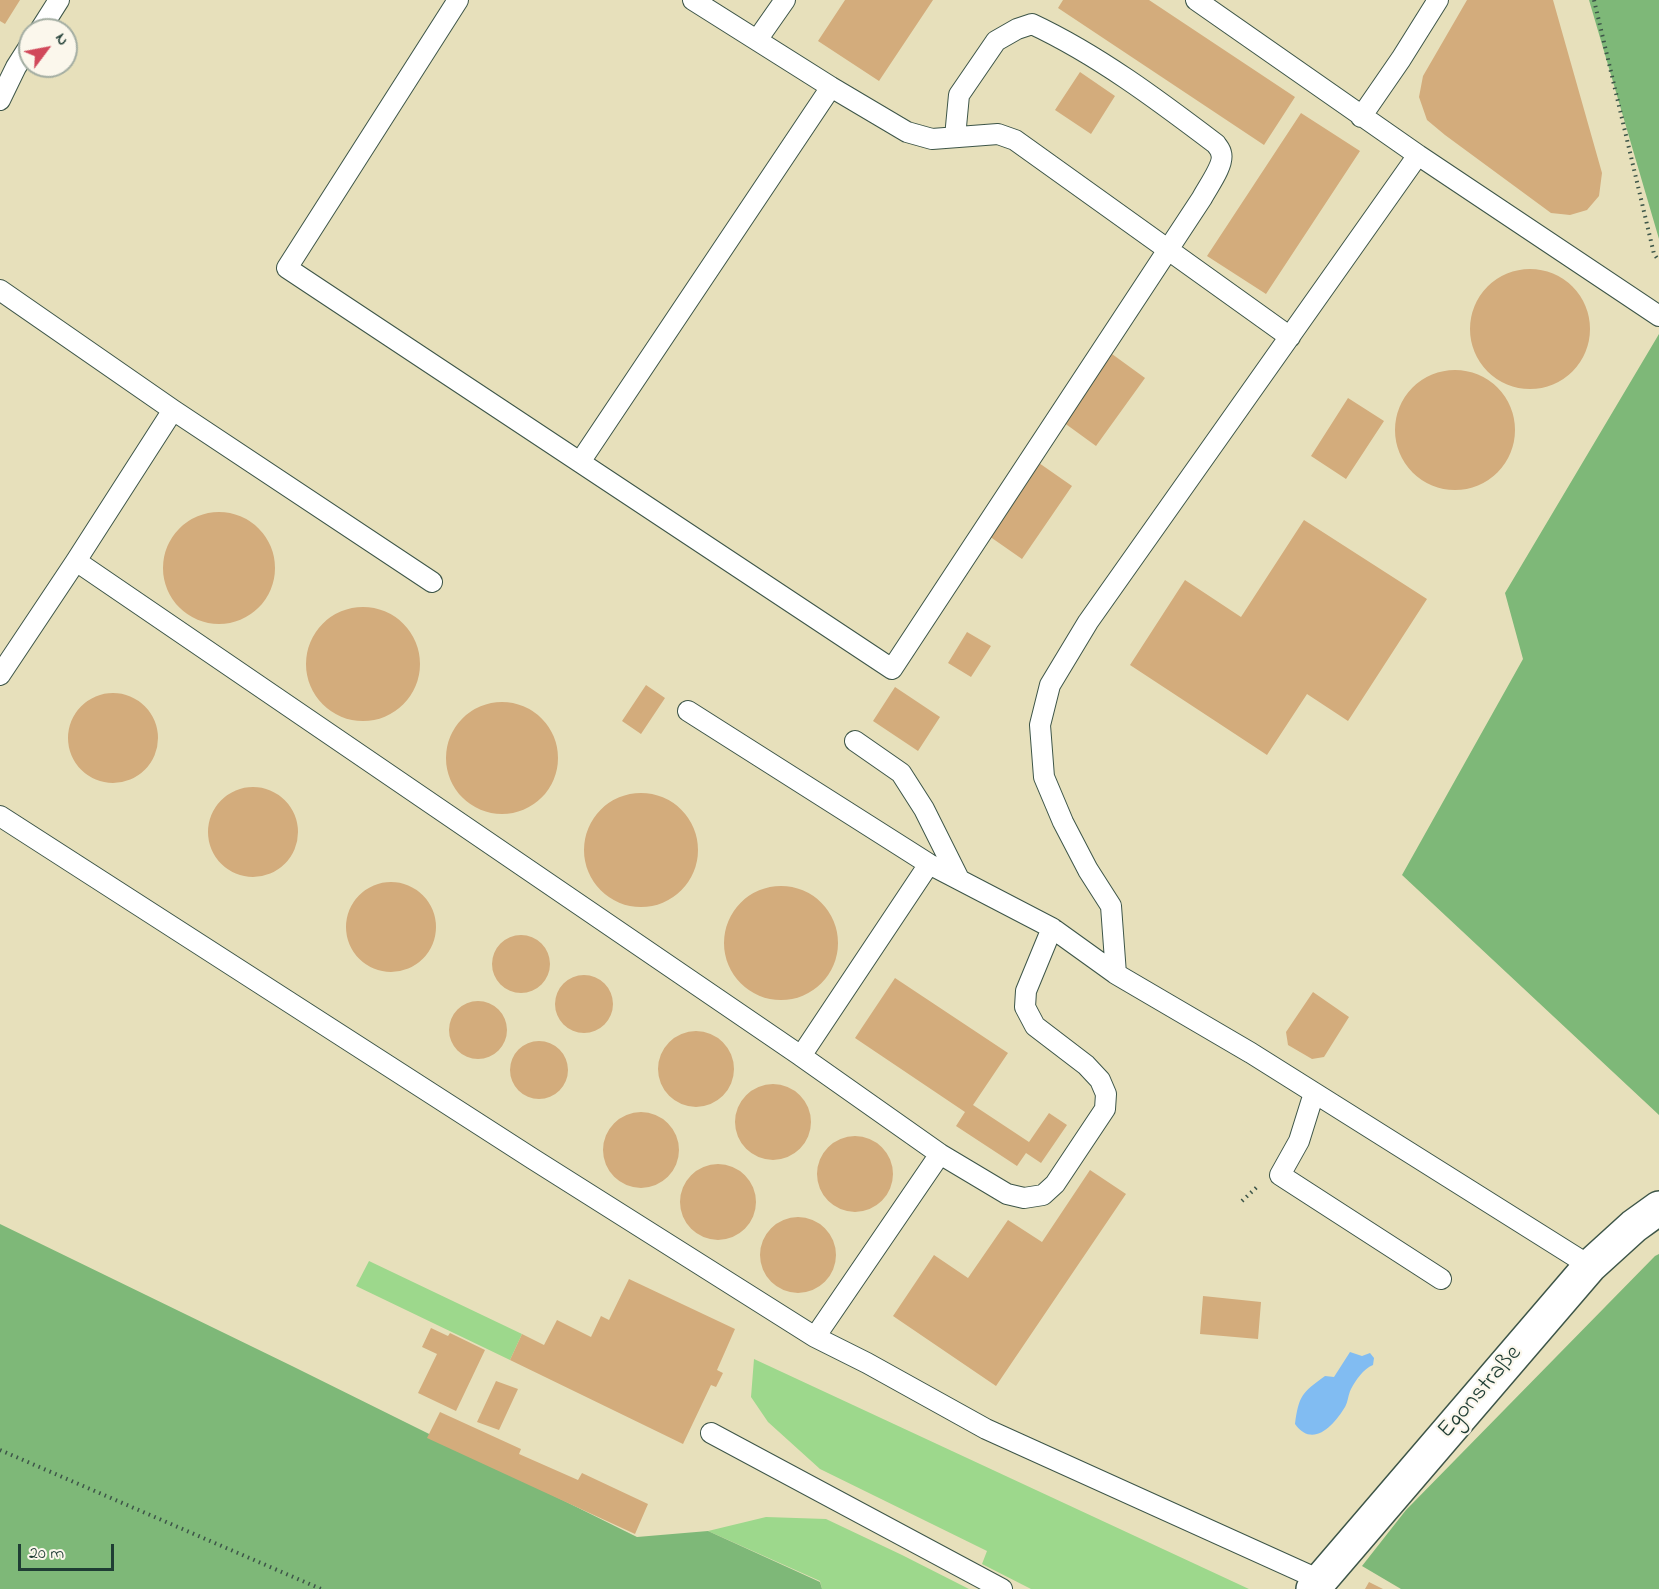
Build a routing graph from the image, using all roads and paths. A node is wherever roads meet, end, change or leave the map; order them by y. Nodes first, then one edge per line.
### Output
1 (59, 0) edge
2 (458, 0) edge
3 (693, 0) edge
4 (784, 0) edge
5 (1196, 0) edge
6 (1438, 0) edge
7 (1594, 0) edge
8 (48, 18) edge
9 (758, 40) junction
10 (18, 63) edge
11 (831, 87) junction
12 (0, 100) edge
13 (1361, 117) junction
14 (955, 137) junction
15 (1418, 155) junction
16 (1168, 248) junction
17 (1659, 261) edge
18 (0, 290) edge
19 (1659, 316) edge
20 (1290, 337) junction
21 (172, 410) junction
22 (580, 462) junction
23 (76, 561) junction
24 (432, 582) dead end
25 (0, 675) edge
26 (688, 711) dead end
27 (855, 741) dead end
28 (0, 816) edge
29 (930, 864) junction
30 (959, 879) junction
31 (1052, 928) junction
32 (1116, 974) junction
33 (801, 1056) junction
34 (1314, 1093) junction
35 (940, 1154) junction
36 (1659, 1208) edge
37 (1590, 1266) junction
38 (1440, 1280) dead end
39 (815, 1338) junction
40 (711, 1433) dead end
41 (0, 1450) edge
42 (1317, 1584) edge
43 (321, 1589) edge
44 (1002, 1589) edge

1 - 8 lane
2 - 22 lane
3 - 9 lane
4 - 9 lane
5 - 13 lane
6 - 13 lane
7 - 17 path
9 - 11 lane
10 - 12 lane
11 - 14 lane
11 - 22 lane
13 - 15 lane
14 - 16 lane
14 - 16 lane
15 - 19 lane
15 - 20 lane
16 - 20 lane
16 - 22 lane
18 - 21 lane
20 - 32 lane
21 - 23 lane
21 - 24 lane
23 - 25 lane
23 - 33 lane
26 - 29 lane
27 - 30 lane
28 - 39 lane
29 - 30 lane
29 - 33 lane
30 - 31 lane
31 - 32 lane
31 - 35 lane
32 - 34 lane
33 - 35 lane
34 - 37 lane
34 - 38 lane
35 - 39 lane
36 - 37 street, Egonstraße
37 - 42 street, Egonstraße
39 - 42 lane
40 - 44 lane
41 - 43 path

